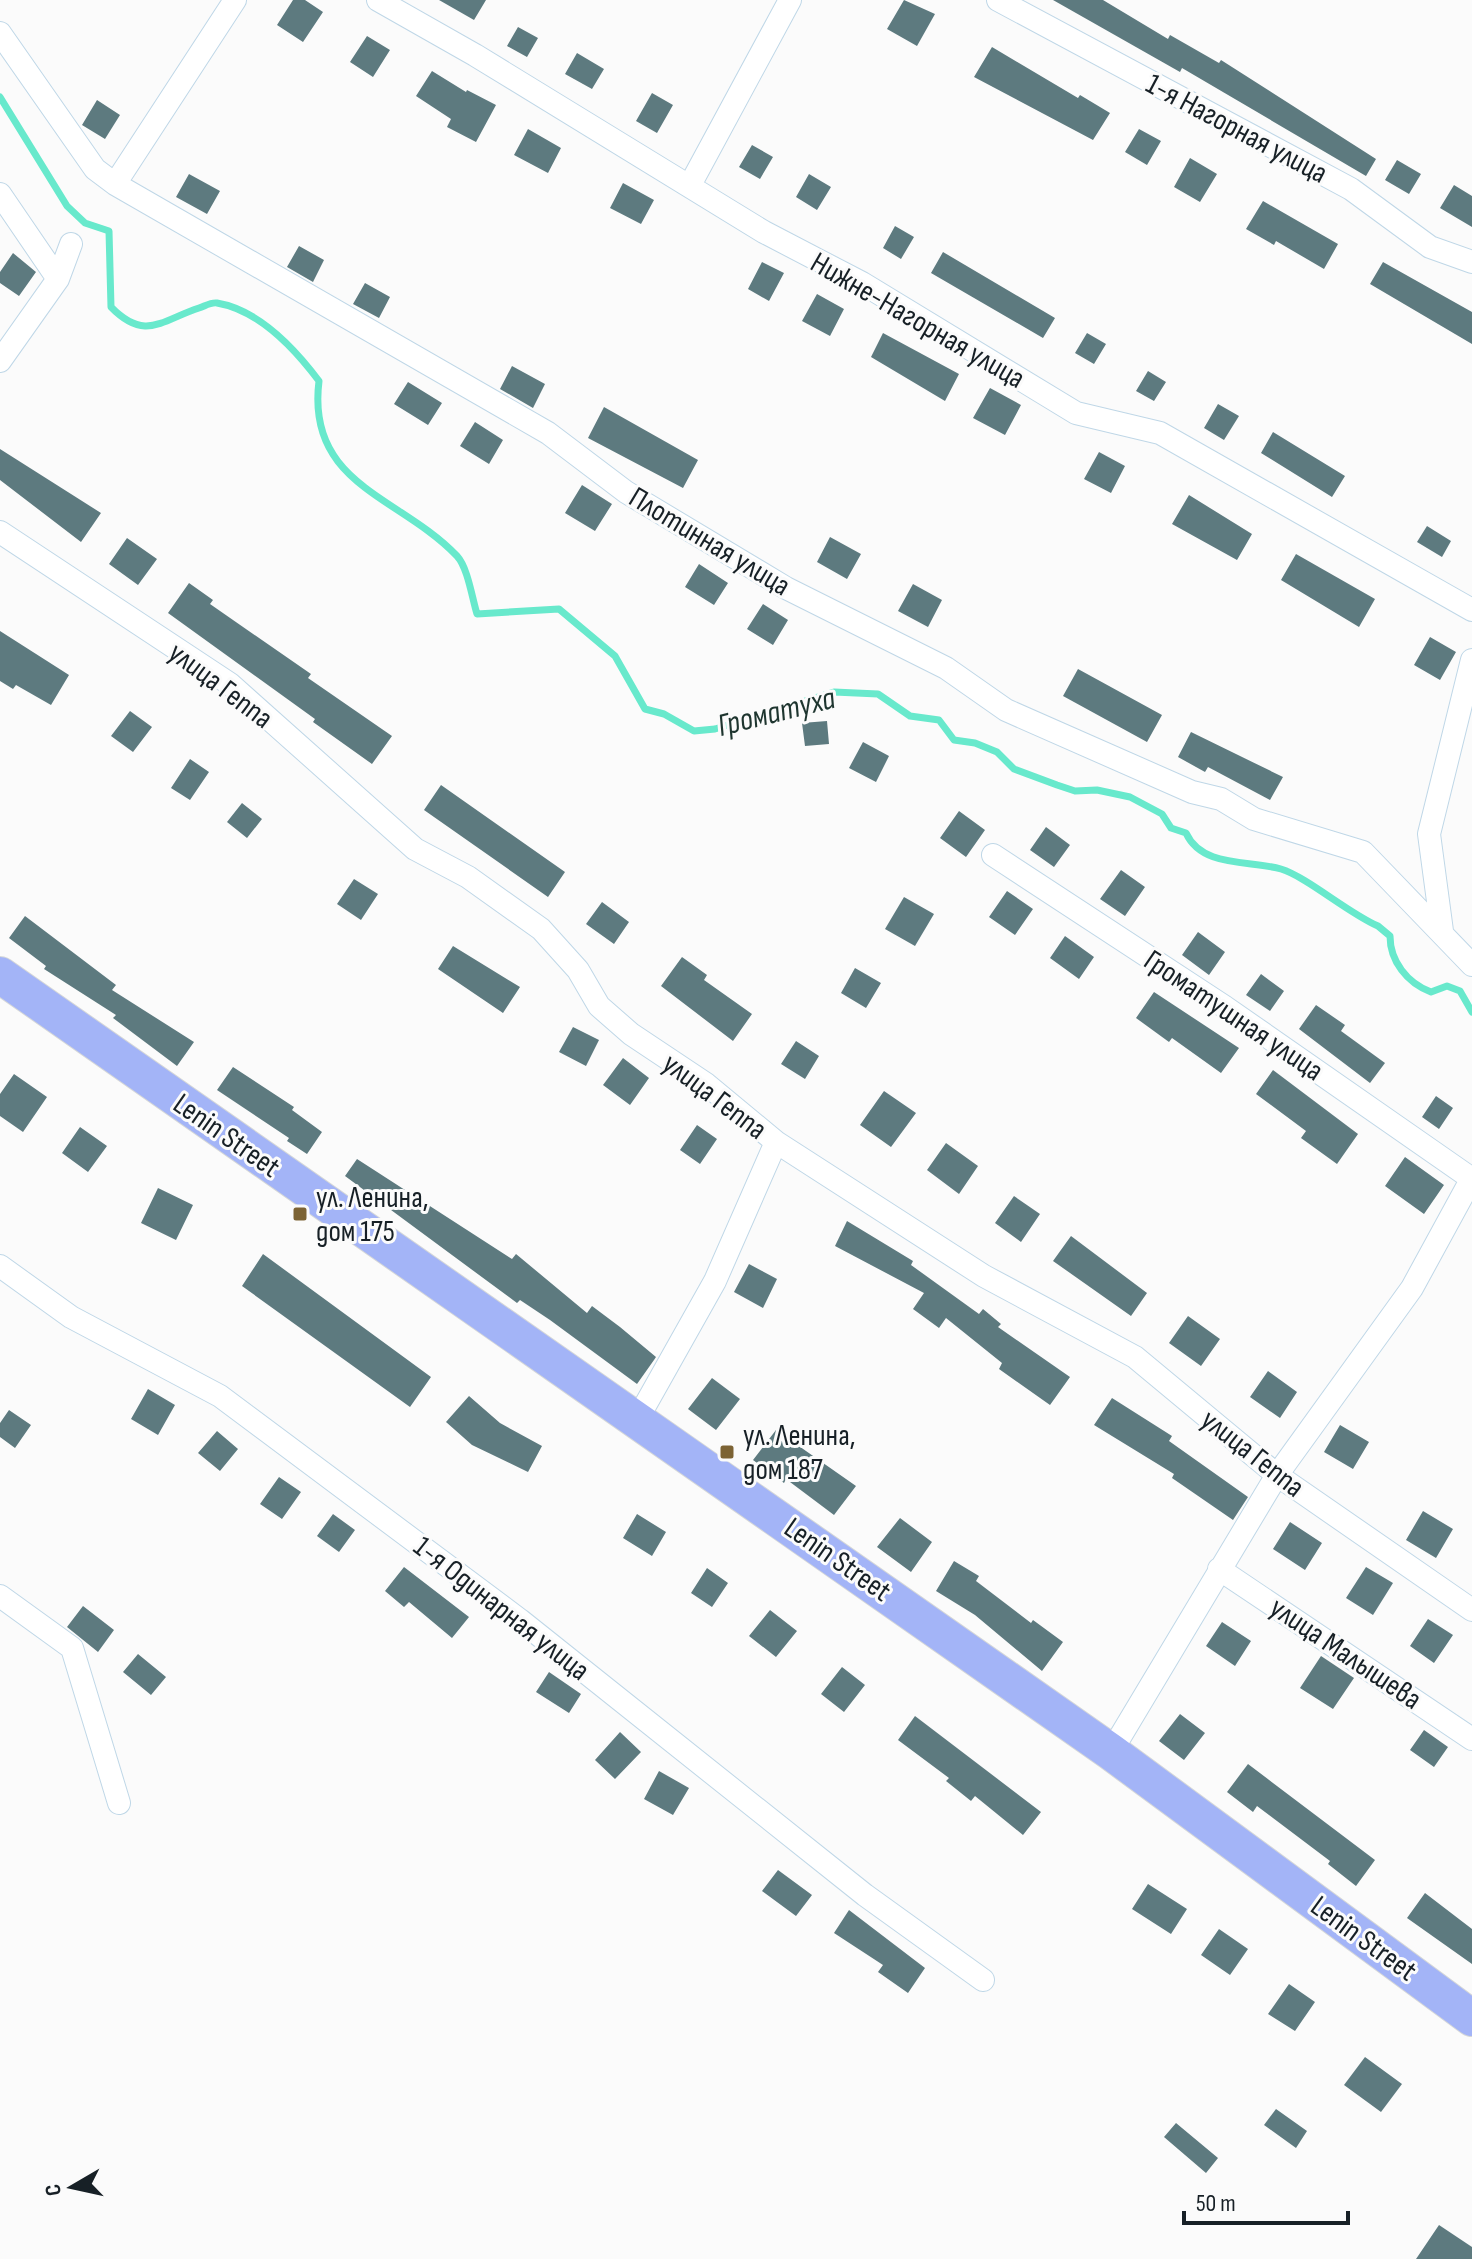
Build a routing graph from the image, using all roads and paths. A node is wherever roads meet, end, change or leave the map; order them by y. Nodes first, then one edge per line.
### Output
1 (235, 0) edge
2 (378, 0) edge
3 (790, 0) edge
4 (998, 0) edge
5 (0, 33) edge
6 (115, 184) junction
7 (690, 185) junction
8 (0, 194) edge
9 (71, 244) dead end
10 (1472, 262) edge
11 (58, 279) junction
12 (0, 361) edge
13 (0, 532) edge
14 (1472, 610) edge
15 (1472, 660) edge
16 (993, 855) dead end
17 (1442, 931) junction
18 (1472, 965) edge
19 (0, 975) edge
20 (776, 1142) junction
21 (1472, 1178) edge
22 (0, 1266) edge
23 (638, 1418) junction
24 (1277, 1475) junction
25 (1219, 1569) junction
26 (0, 1596) edge
27 (1472, 1610) edge
28 (1472, 1739) edge
29 (1111, 1752) junction
30 (119, 1803) dead end
31 (983, 1980) dead end
32 (1472, 2018) edge

1 - 6 street
2 - 7 street, Нижне-Нагорная улица
3 - 7 street
4 - 10 street, 1-я Нагорная улица
5 - 6 street, Плотинная улица
6 - 17 street, Плотинная улица
7 - 14 street, Нижне-Нагорная улица
8 - 11 street
9 - 11 street
11 - 12 street
13 - 20 street, улица Геппа
15 - 17 street
16 - 21 street, Громатушная улица
17 - 18 street, Плотинная улица
19 - 23 main road, Lenin Street
20 - 23 street
20 - 24 street, улица Геппа
21 - 24 street
22 - 31 street, 1-я Одинарная улица
23 - 29 main road, Lenin Street
24 - 25 street
24 - 27 street, улица Геппа
25 - 28 street, улица Малышева
25 - 29 street
26 - 30 street
29 - 32 main road, Lenin Street

